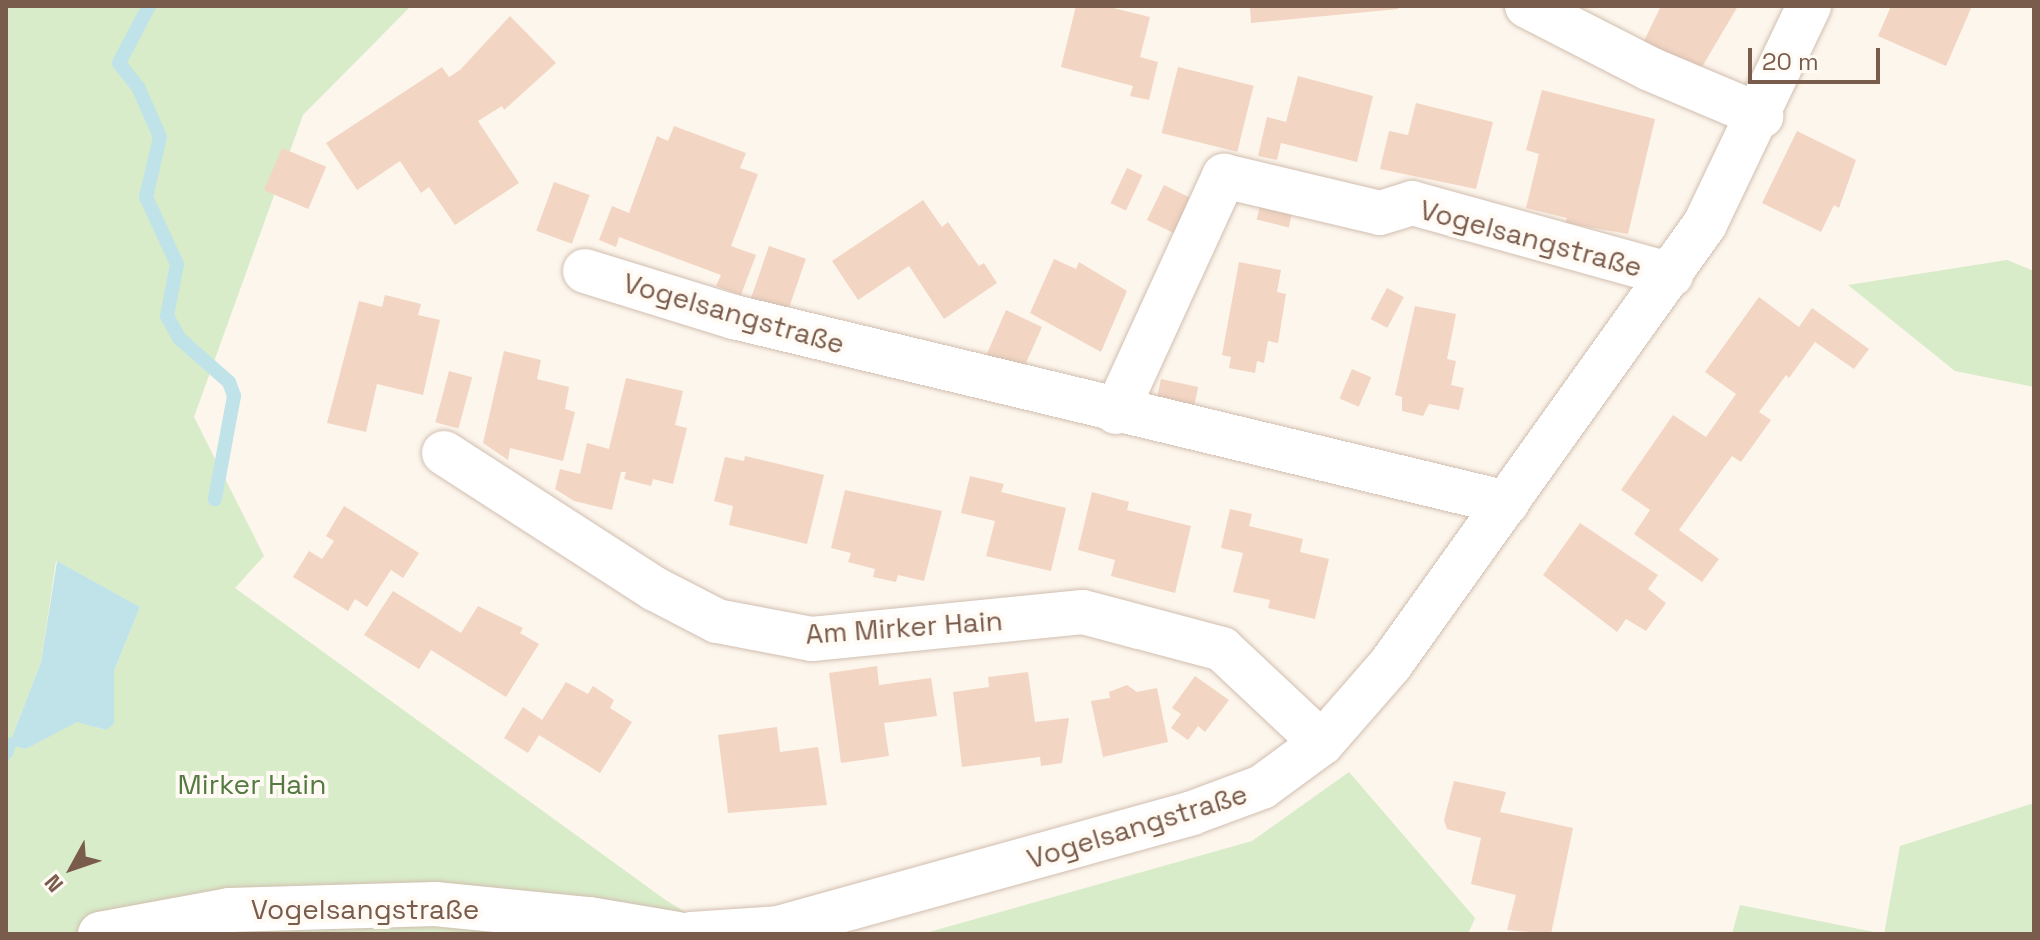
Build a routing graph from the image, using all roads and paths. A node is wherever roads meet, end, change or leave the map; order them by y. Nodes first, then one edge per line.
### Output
1 (1527, 6) edge
2 (1809, 6) edge
3 (1761, 116) junction
4 (585, 271) dead end
5 (1671, 275) junction
6 (1116, 412) junction
7 (444, 453) dead end
8 (1507, 503) junction
9 (1322, 743) junction
10 (100, 934) edge
11 (678, 934) edge
12 (691, 934) edge

1 - 3 street
2 - 3 street, Vogelsangstraße
3 - 5 street, Vogelsangstraße
4 - 6 street, Vogelsangstraße
5 - 6 street, Vogelsangstraße
5 - 8 street, Vogelsangstraße
6 - 8 street, Vogelsangstraße
7 - 9 street, Am Mirker Hain
8 - 9 street, Vogelsangstraße
9 - 12 street, Vogelsangstraße
10 - 11 street, Vogelsangstraße

